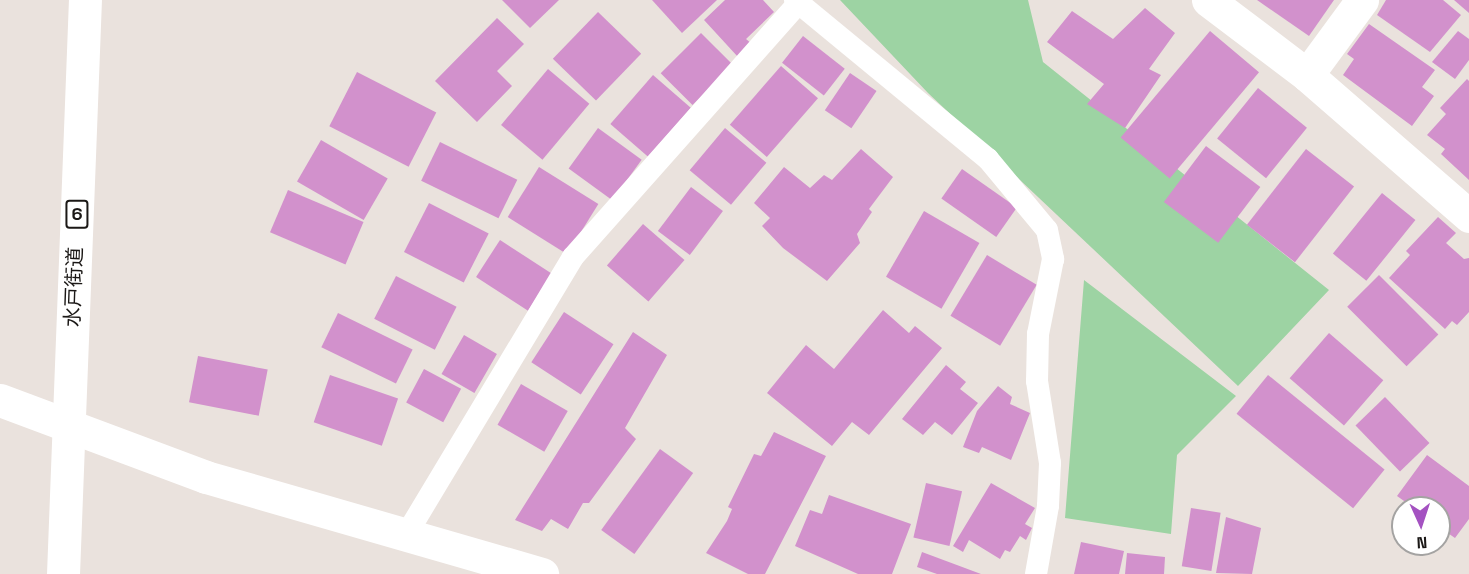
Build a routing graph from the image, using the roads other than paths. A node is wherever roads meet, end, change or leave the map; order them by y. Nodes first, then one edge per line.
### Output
1 (85, 0) edge
2 (1208, 0) edge
3 (1362, 0) edge
4 (796, 2) edge
5 (1307, 75) junction
6 (1469, 216) edge
7 (0, 400) edge
8 (67, 428) junction
9 (406, 535) junction
10 (63, 574) edge
11 (542, 574) edge
12 (1036, 574) edge

1 - 8 main road, 水戸街道 / 6
2 - 5 main road
3 - 5 main road
4 - 9 lane
4 - 12 lane
5 - 6 main road
7 - 8 main road
8 - 9 main road
8 - 10 main road, 水戸街道 / 6
9 - 11 main road

